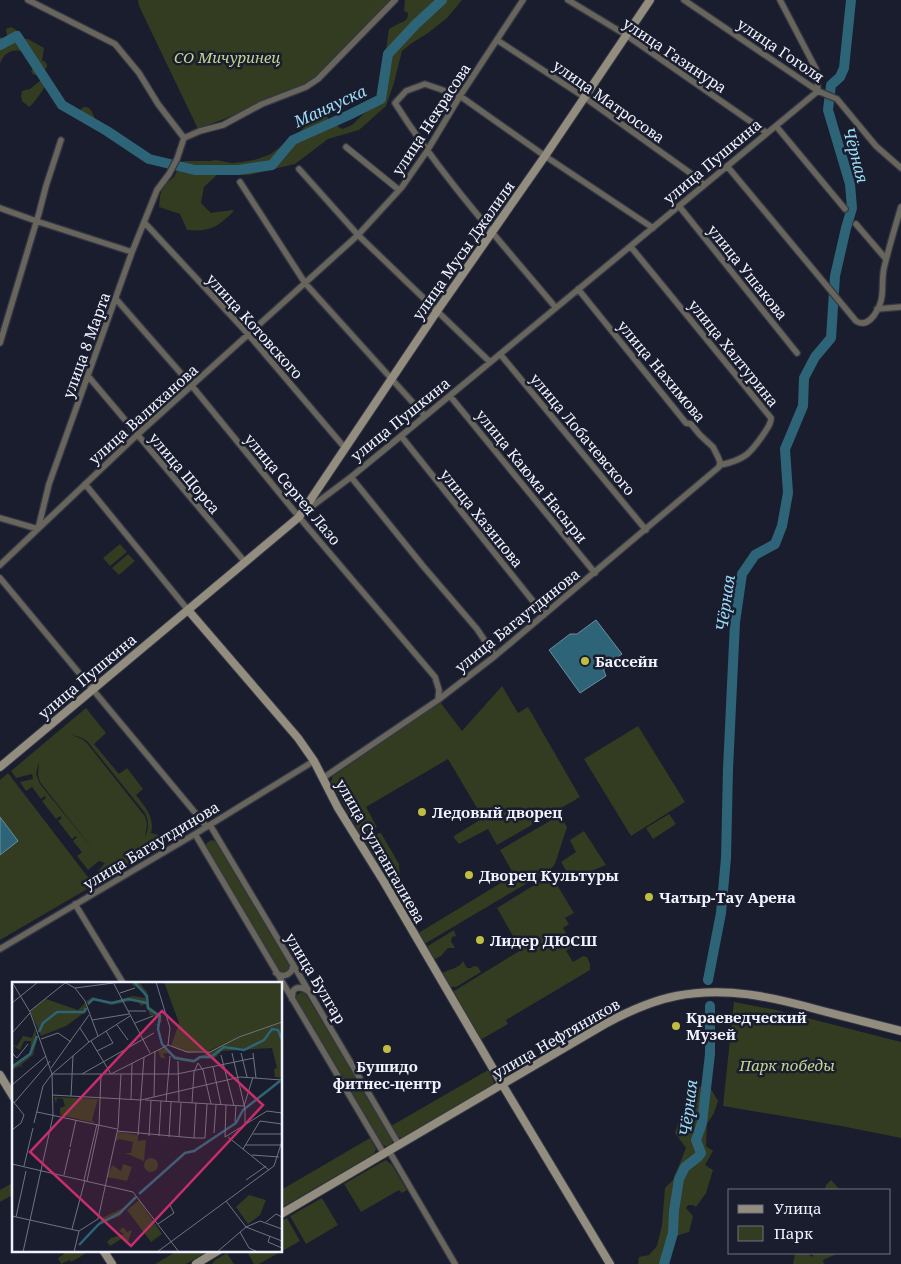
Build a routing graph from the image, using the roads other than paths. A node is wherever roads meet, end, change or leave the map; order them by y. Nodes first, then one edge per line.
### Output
1 (28, 0) edge
2 (395, 0) edge
3 (523, 0) edge
4 (568, 0) edge
5 (650, 0) edge
6 (684, 0) edge
7 (780, 0) edge
8 (626, 35) junction
9 (497, 40) junction
10 (818, 91) junction
11 (460, 96) junction
12 (584, 97) junction
13 (776, 126) junction
14 (767, 133) junction
15 (184, 138) junction
16 (61, 140) dead end
17 (346, 147) dead end
18 (427, 151) junction
19 (545, 156) junction
20 (727, 166) junction
21 (901, 168) edge
22 (299, 169) dead end
23 (240, 182) dead end
24 (704, 185) junction
25 (399, 190) junction
26 (679, 206) junction
27 (901, 207) edge
28 (0, 208) edge
29 (845, 209) dead end
30 (36, 222) junction
31 (144, 222) junction
32 (856, 224) dead end
33 (653, 228) junction
34 (492, 232) junction
35 (358, 236) junction
36 (631, 246) junction
37 (132, 252) junction
38 (886, 259) junction
39 (305, 283) junction
40 (578, 289) junction
41 (116, 299) junction
42 (556, 308) junction
43 (901, 308) edge
44 (877, 310) junction
45 (437, 311) junction
46 (248, 334) junction
47 (0, 343) edge
48 (797, 353) dead end
49 (500, 354) junction
50 (490, 362) junction
51 (88, 376) junction
52 (391, 379) junction
53 (192, 386) junction
54 (450, 396) junction
55 (425, 416) junction
56 (137, 435) junction
57 (401, 436) junction
58 (345, 448) junction
59 (719, 467) junction
60 (351, 477) junction
61 (85, 484) junction
62 (299, 517) junction
63 (0, 518) edge
64 (38, 529) junction
65 (646, 530) junction
66 (245, 562) junction
67 (0, 565) edge
68 (595, 573) junction
69 (0, 578) edge
70 (188, 610) junction
71 (544, 615) junction
72 (495, 656) junction
73 (93, 690) junction
74 (438, 700) junction
75 (314, 761) junction
76 (0, 767) edge
77 (323, 778) junction
78 (208, 826) junction
79 (195, 834) junction
80 (75, 904) junction
81 (0, 949) edge
82 (293, 964) junction
83 (276, 973) junction
84 (122, 982) edge
85 (281, 982) edge
86 (282, 983) edge
87 (310, 992) junction
88 (293, 1002) junction
89 (901, 1031) edge
90 (0, 1075) edge
91 (502, 1084) junction
92 (12, 1095) edge
93 (399, 1145) junction
94 (387, 1152) junction
95 (282, 1213) edge
96 (104, 1252) edge
97 (216, 1252) edge
98 (112, 1264) edge
99 (196, 1264) edge
100 (455, 1264) edge
101 (610, 1264) edge

1 - 15 street
2 - 15 street
3 - 9 street, улица Некрасова
4 - 8 street, улица Газинура
5 - 8 street, улица Мусы Джалиля
6 - 10 street, улица Гоголя
7 - 10 street
8 - 12 street, улица Мусы Джалиля
8 - 14 street, улица Газинура
9 - 11 street, улица Некрасова
9 - 12 street, улица Матросова
10 - 13 street, улица Пушкина
10 - 21 street, улица Гоголя
11 - 18 street, улица Некрасова
11 - 18 street
11 - 19 street
12 - 19 street, улица Мусы Джалиля
12 - 24 street, улица Матросова
13 - 14 street, улица Пушкина
13 - 29 street
14 - 20 street, улица Пушкина
15 - 31 street, улица 8 Марта
16 - 30 street
17 - 25 street
18 - 25 street, улица Некрасова
18 - 34 street
19 - 33 street
19 - 34 street, улица Мусы Джалиля
20 - 24 street, улица Пушкина
20 - 44 street
22 - 35 street
23 - 39 street
24 - 26 street, улица Пушкина
25 - 35 street, улица Некрасова
26 - 33 street, улица Пушкина
26 - 48 street, улица Ушакова
27 - 38 street
28 - 30 street
30 - 37 street
30 - 47 street
31 - 37 street, улица 8 Марта
31 - 46 street, улица Котовского
32 - 38 street
33 - 36 street, улица Пушкина
34 - 42 street
34 - 45 street, улица Мусы Джалиля
35 - 39 street, улица Некрасова
35 - 45 street
36 - 40 street, улица Пушкина
36 - 59 street, улица Халтурина
37 - 41 street, улица 8 Марта
38 - 44 street
39 - 46 street, улица Валиханова
39 - 52 street
40 - 42 street, улица Пушкина
40 - 59 street, улица Нахимова
41 - 51 street, улица 8 Марта
41 - 53 street, улица Сергея Лазо
42 - 49 street, улица Пушкина
43 - 44 street
45 - 50 street
45 - 52 street, улица Мусы Джалиля
46 - 53 street, улица Валиханова
46 - 58 street, улица Котовского
49 - 50 street, улица Пушкина
49 - 65 street, улица Лобачевского
50 - 54 street, улица Пушкина
51 - 56 street, улица Щорса
51 - 64 street, улица 8 Марта
52 - 55 street
52 - 58 street, улица Мусы Джалиля
53 - 56 street, улица Валиханова
53 - 62 street, улица Сергея Лазо
54 - 55 street, улица Пушкина
54 - 68 street, улица Каюма Насыри
55 - 57 street, улица Пушкина
56 - 61 street, улица Валиханова
56 - 66 street, улица Щорса
57 - 60 street, улица Пушкина
57 - 71 street, улица Хазипова
58 - 62 street, улица Мусы Джалиля
59 - 65 street, улица Багаутдинова
60 - 62 street, улица Пушкина
60 - 72 street
61 - 64 street, улица Валиханова
61 - 70 street, улица Султангалиева
62 - 66 street, улица Пушкина
62 - 74 street, улица Сергея Лазо
63 - 64 street
64 - 67 street, улица Валиханова
65 - 68 street, улица Багаутдинова
66 - 70 street, улица Пушкина
68 - 71 street, улица Багаутдинова
69 - 73 street, улица Булгар
70 - 73 street, улица Пушкина
70 - 75 street, улица Султангалиева
71 - 72 street, улица Багаутдинова
72 - 74 street, улица Багаутдинова
73 - 76 street, улица Пушкина
73 - 78 street, улица Булгар
74 - 77 street, улица Багаутдинова
75 - 77 street, улица Султангалиева
75 - 78 street, улица Багаутдинова
77 - 91 street, улица Султангалиева
78 - 79 street, улица Багаутдинова
78 - 82 street, улица Булгар
79 - 80 street, улица Багаутдинова
79 - 83 street, улица Булгар
80 - 81 street, улица Багаутдинова
80 - 84 street
82 - 83 street
82 - 87 street, улица Булгар
83 - 85 street, улица Булгар
86 - 88 street, улица Булгар
87 - 88 street
87 - 93 street, улица Булгар
88 - 94 street, улица Булгар
89 - 91 street, улица Нефтяников
90 - 92 street
91 - 93 street, улица Нефтяников
91 - 101 street, улица Султангалиева
93 - 94 street, улица Нефтяников
94 - 95 street, улица Нефтяников
94 - 100 street, улица Булгар
96 - 98 street
97 - 99 street

